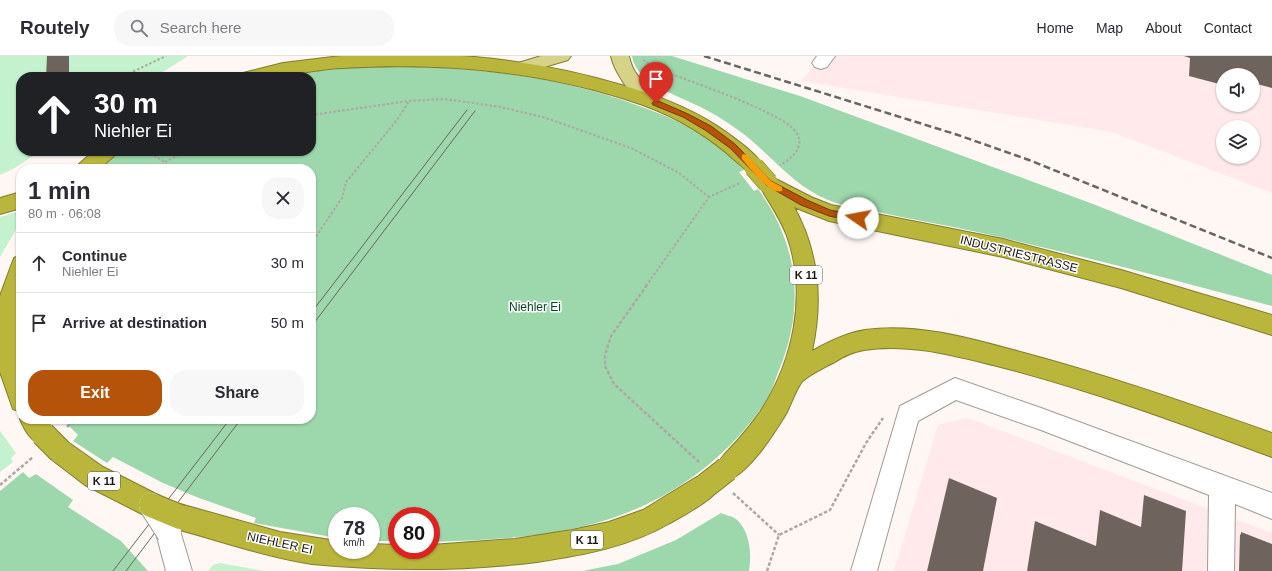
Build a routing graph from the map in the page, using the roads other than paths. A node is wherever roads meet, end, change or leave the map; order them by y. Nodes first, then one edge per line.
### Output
1 (562, 56) edge
2 (620, 56) edge
3 (521, 68) junction
4 (269, 72) edge
5 (656, 103) junction
6 (101, 156) edge
7 (91, 164) edge
8 (768, 183) junction
9 (16, 201) edge
10 (0, 206) edge
11 (16, 278) edge
12 (1272, 325) edge
13 (3, 352) edge
14 (794, 374) junction
15 (16, 389) edge
16 (38, 426) edge
17 (1272, 445) edge
18 (1222, 487) junction
19 (151, 505) joint
20 (1272, 506) edge
21 (175, 525) junction
22 (450, 564) edge
23 (179, 571) edge
24 (864, 571) edge
25 (1221, 571) edge

1 - 3 main road, K 11
2 - 5 main road, K 11
3 - 4 highway, NIEHLER EI / K 11
3 - 5 highway, NIEHLER EI / K 11
5 - 8 highway, NIEHLER EI / K 11, bridge
6 - 7 highway
8 - 12 highway, INDUSTRIESTRASSE
8 - 14 highway, NIEHLER EI / K 11
9 - 10 highway
11 - 13 highway
13 - 15 highway
14 - 17 highway
14 - 22 highway, NIEHLER EI / K 11, bridge
16 - 19 highway, K 11, bridge
18 - 20 street
18 - 24 street
18 - 25 street
19 - 21 street, bridge
21 - 22 highway, NIEHLER EI / K 11
21 - 23 street

